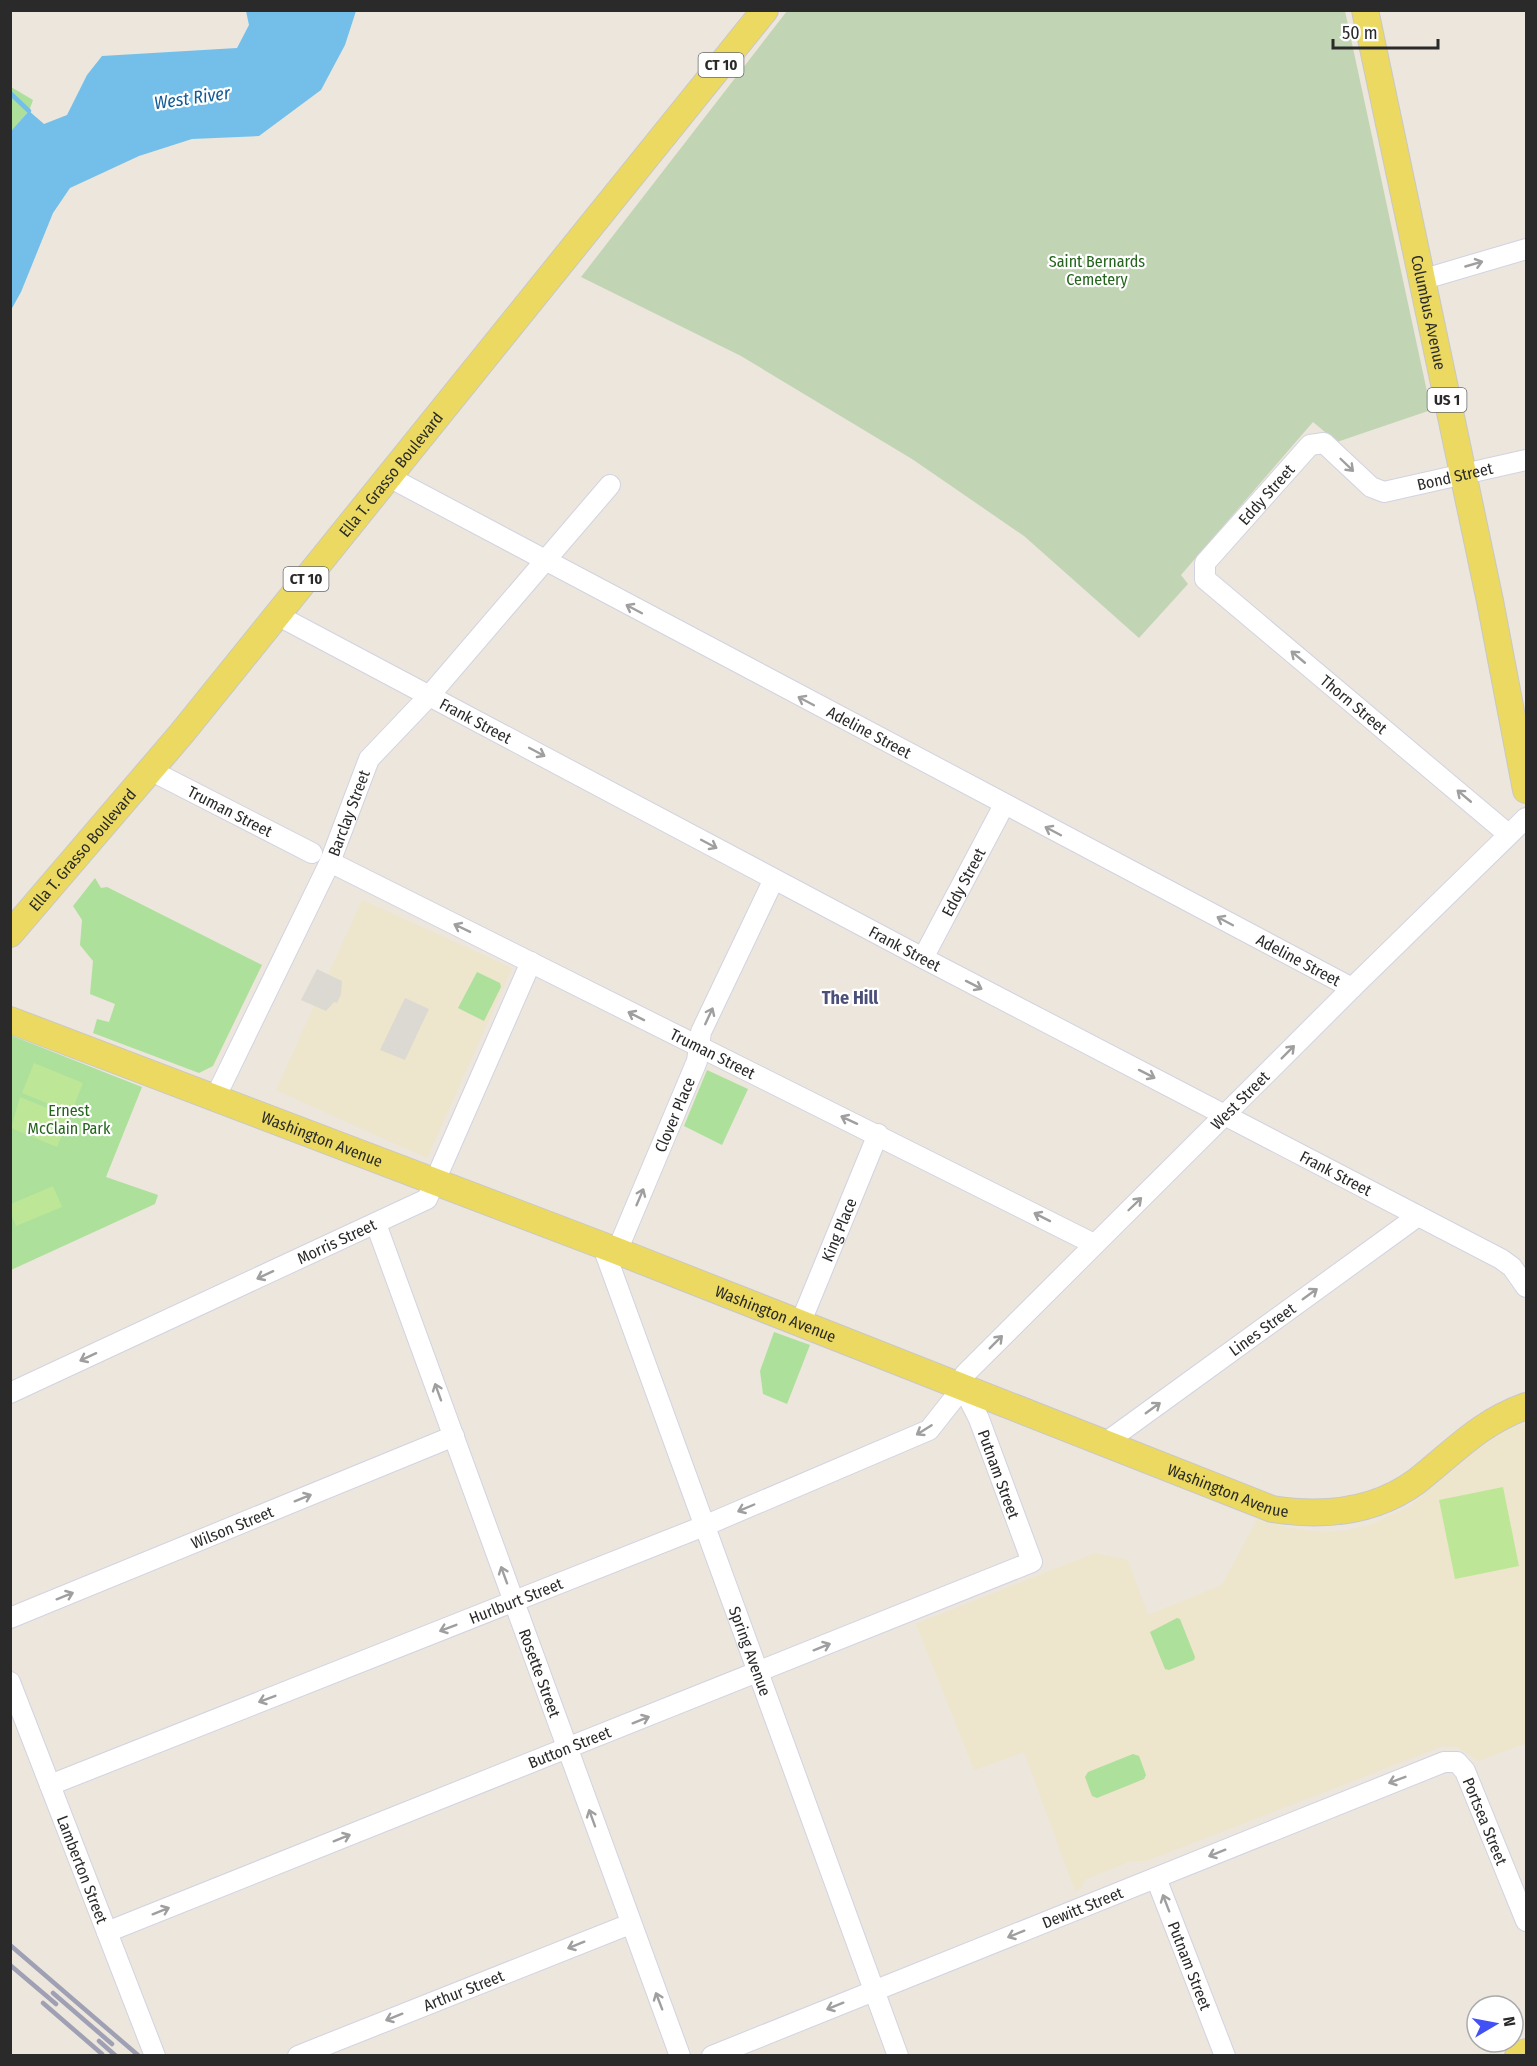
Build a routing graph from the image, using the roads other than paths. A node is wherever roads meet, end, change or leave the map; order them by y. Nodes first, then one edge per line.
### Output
1 (765, 10) edge
2 (1365, 10) edge
3 (1527, 249) edge
4 (1421, 280) junction
5 (1527, 460) edge
6 (1463, 474) junction
7 (387, 476) junction
8 (610, 485) dead end
9 (1384, 492) joint
10 (545, 562) junction
11 (1203, 573) joint
12 (277, 615) junction
13 (430, 695) junction
14 (150, 770) junction
15 (1527, 790) edge
16 (1004, 805) junction
17 (1527, 818) edge
18 (1508, 834) junction
19 (312, 853) dead end
20 (330, 862) junction
21 (774, 879) junction
22 (10, 934) edge
23 (923, 958) junction
24 (531, 962) junction
25 (1352, 987) junction
26 (10, 1020) edge
27 (699, 1048) junction
28 (215, 1098) junction
29 (1226, 1115) junction
30 (878, 1134) junction
31 (435, 1183) junction
32 (1418, 1215) junction
33 (376, 1224) junction
34 (1094, 1244) junction
35 (610, 1249) junction
36 (1527, 1287) edge
37 (800, 1324) junction
38 (963, 1388) junction
39 (10, 1393) edge
40 (1527, 1406) edge
41 (454, 1436) junction
42 (1106, 1443) junction
43 (704, 1526) junction
44 (1032, 1562) joint
45 (513, 1603) junction
46 (10, 1618) edge
47 (759, 1673) junction
48 (10, 1682) edge
49 (567, 1749) junction
50 (1452, 1761) joint
51 (50, 1785) junction
52 (1156, 1878) junction
53 (1527, 1921) edge
54 (630, 1924) junction
55 (107, 1932) junction
56 (874, 1991) junction
57 (153, 2049) edge
58 (1527, 2052) edge
59 (298, 2055) edge
60 (680, 2055) edge
61 (712, 2055) edge
62 (898, 2055) edge
63 (1225, 2055) edge
64 (1518, 2055) edge

1 - 7 main road, Ella T. Grasso Boulevard / CT 10
2 - 4 main road, Columbus Avenue / US 1
4 -> 3 street
4 - 6 main road, Columbus Avenue / US 1
5 - 6 street, Bond Street
6 - 9 street, Bond Street
6 - 15 main road, Columbus Avenue / US 1
7 - 10 street, Adeline Street
7 - 12 main road, Ella T. Grasso Boulevard / CT 10
8 - 10 street, Barclay Street
11 -> 9 street, Eddy Street
10 - 13 street, Barclay Street
16 -> 10 street, Adeline Street
18 -> 11 street, Thorn Street
12 - 13 street, Frank Street
12 - 14 main road, Ella T. Grasso Boulevard / CT 10
13 - 20 street, Barclay Street
13 -> 21 street, Frank Street
14 - 19 street, Truman Street
14 - 22 main road, Ella T. Grasso Boulevard / CT 10
16 - 23 street, Eddy Street
25 -> 16 street, Adeline Street
17 - 18 street, West Street
18 - 25 street, West Street
24 -> 20 street, Truman Street
20 - 28 street, Barclay Street
21 - 23 street, Frank Street
27 -> 21 street, Clover Place
23 -> 29 street, Frank Street
27 -> 24 street, Truman Street
24 - 31 street, Morris Street
29 -> 25 street, West Street
26 - 28 main road, Washington Avenue
30 -> 27 street, Truman Street
35 -> 27 street, Clover Place
28 - 31 main road, Washington Avenue
29 - 32 street, Frank Street
34 -> 29 street, West Street
34 -> 30 street, Truman Street
30 - 37 street, King Place
31 - 33 street, Morris Street
31 - 35 main road, Washington Avenue
32 - 36 street, Frank Street
42 -> 32 street, Lines Street
33 -> 39 street, Morris Street
41 -> 33 street, Rosette Street
38 -> 34 street, West Street
35 - 37 main road, Washington Avenue
35 - 43 street, Spring Avenue
37 - 38 main road, Washington Avenue
38 - 42 main road, Washington Avenue
38 -> 43 street, Hurlburt Street
38 - 44 street, Putnam Street
40 - 42 main road, Washington Avenue
45 -> 41 street, Rosette Street
46 -> 41 street, Wilson Street
43 - 45 street, Hurlburt Street
43 - 47 street, Spring Avenue
47 -> 44 street, Button Street
45 - 49 street, Rosette Street
45 -> 51 street, Hurlburt Street
49 -> 47 street, Button Street
47 - 56 street, Spring Avenue
48 - 51 street, Lamberton Street
54 -> 49 street, Rosette Street
55 -> 49 street, Button Street
50 -> 52 street, Dewitt Street
50 - 53 street, Portsea Street
51 - 55 street, Lamberton Street
52 -> 56 street, Dewitt Street
63 -> 52 street, Putnam Street
54 -> 59 street, Arthur Street
60 -> 54 street, Rosette Street
55 - 57 street, Lamberton Street
56 -> 61 street, Dewitt Street
56 - 62 street, Spring Avenue
58 - 64 main road

